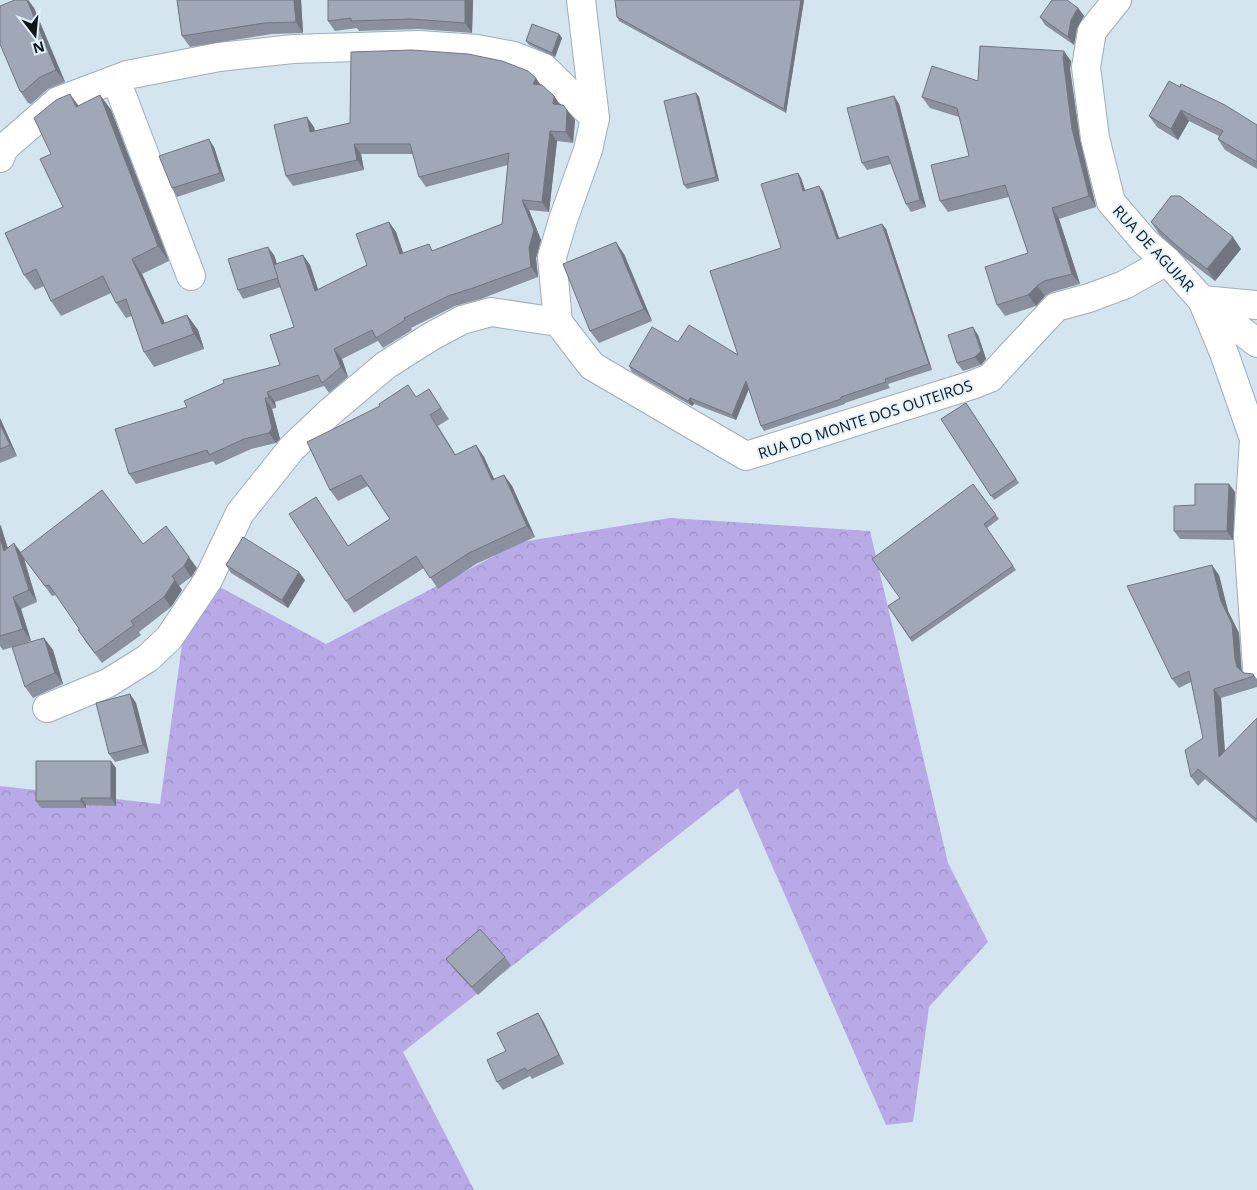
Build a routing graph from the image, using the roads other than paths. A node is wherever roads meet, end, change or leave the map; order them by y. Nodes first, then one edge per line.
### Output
1 (581, 0) edge
2 (1117, 0) edge
3 (116, 80) junction
4 (595, 118) junction
5 (0, 158) edge
6 (1167, 261) junction
7 (191, 276) dead end
8 (1202, 300) junction
9 (1257, 305) edge
10 (558, 322) junction
11 (1257, 343) edge
12 (1256, 632) edge
13 (1257, 668) edge
14 (47, 708) dead end

1 - 4 street
2 - 6 street, RUA DE AGUIAR
3 - 4 street
3 - 5 street
3 - 7 street
4 - 10 street
6 - 8 street, RUA DE AGUIAR
6 - 10 street, RUA DO MONTE DOS OUTEIROS
8 - 9 street, RUA DE AGUIAR
8 - 11 street
8 - 12 street
10 - 14 street
12 - 13 street

